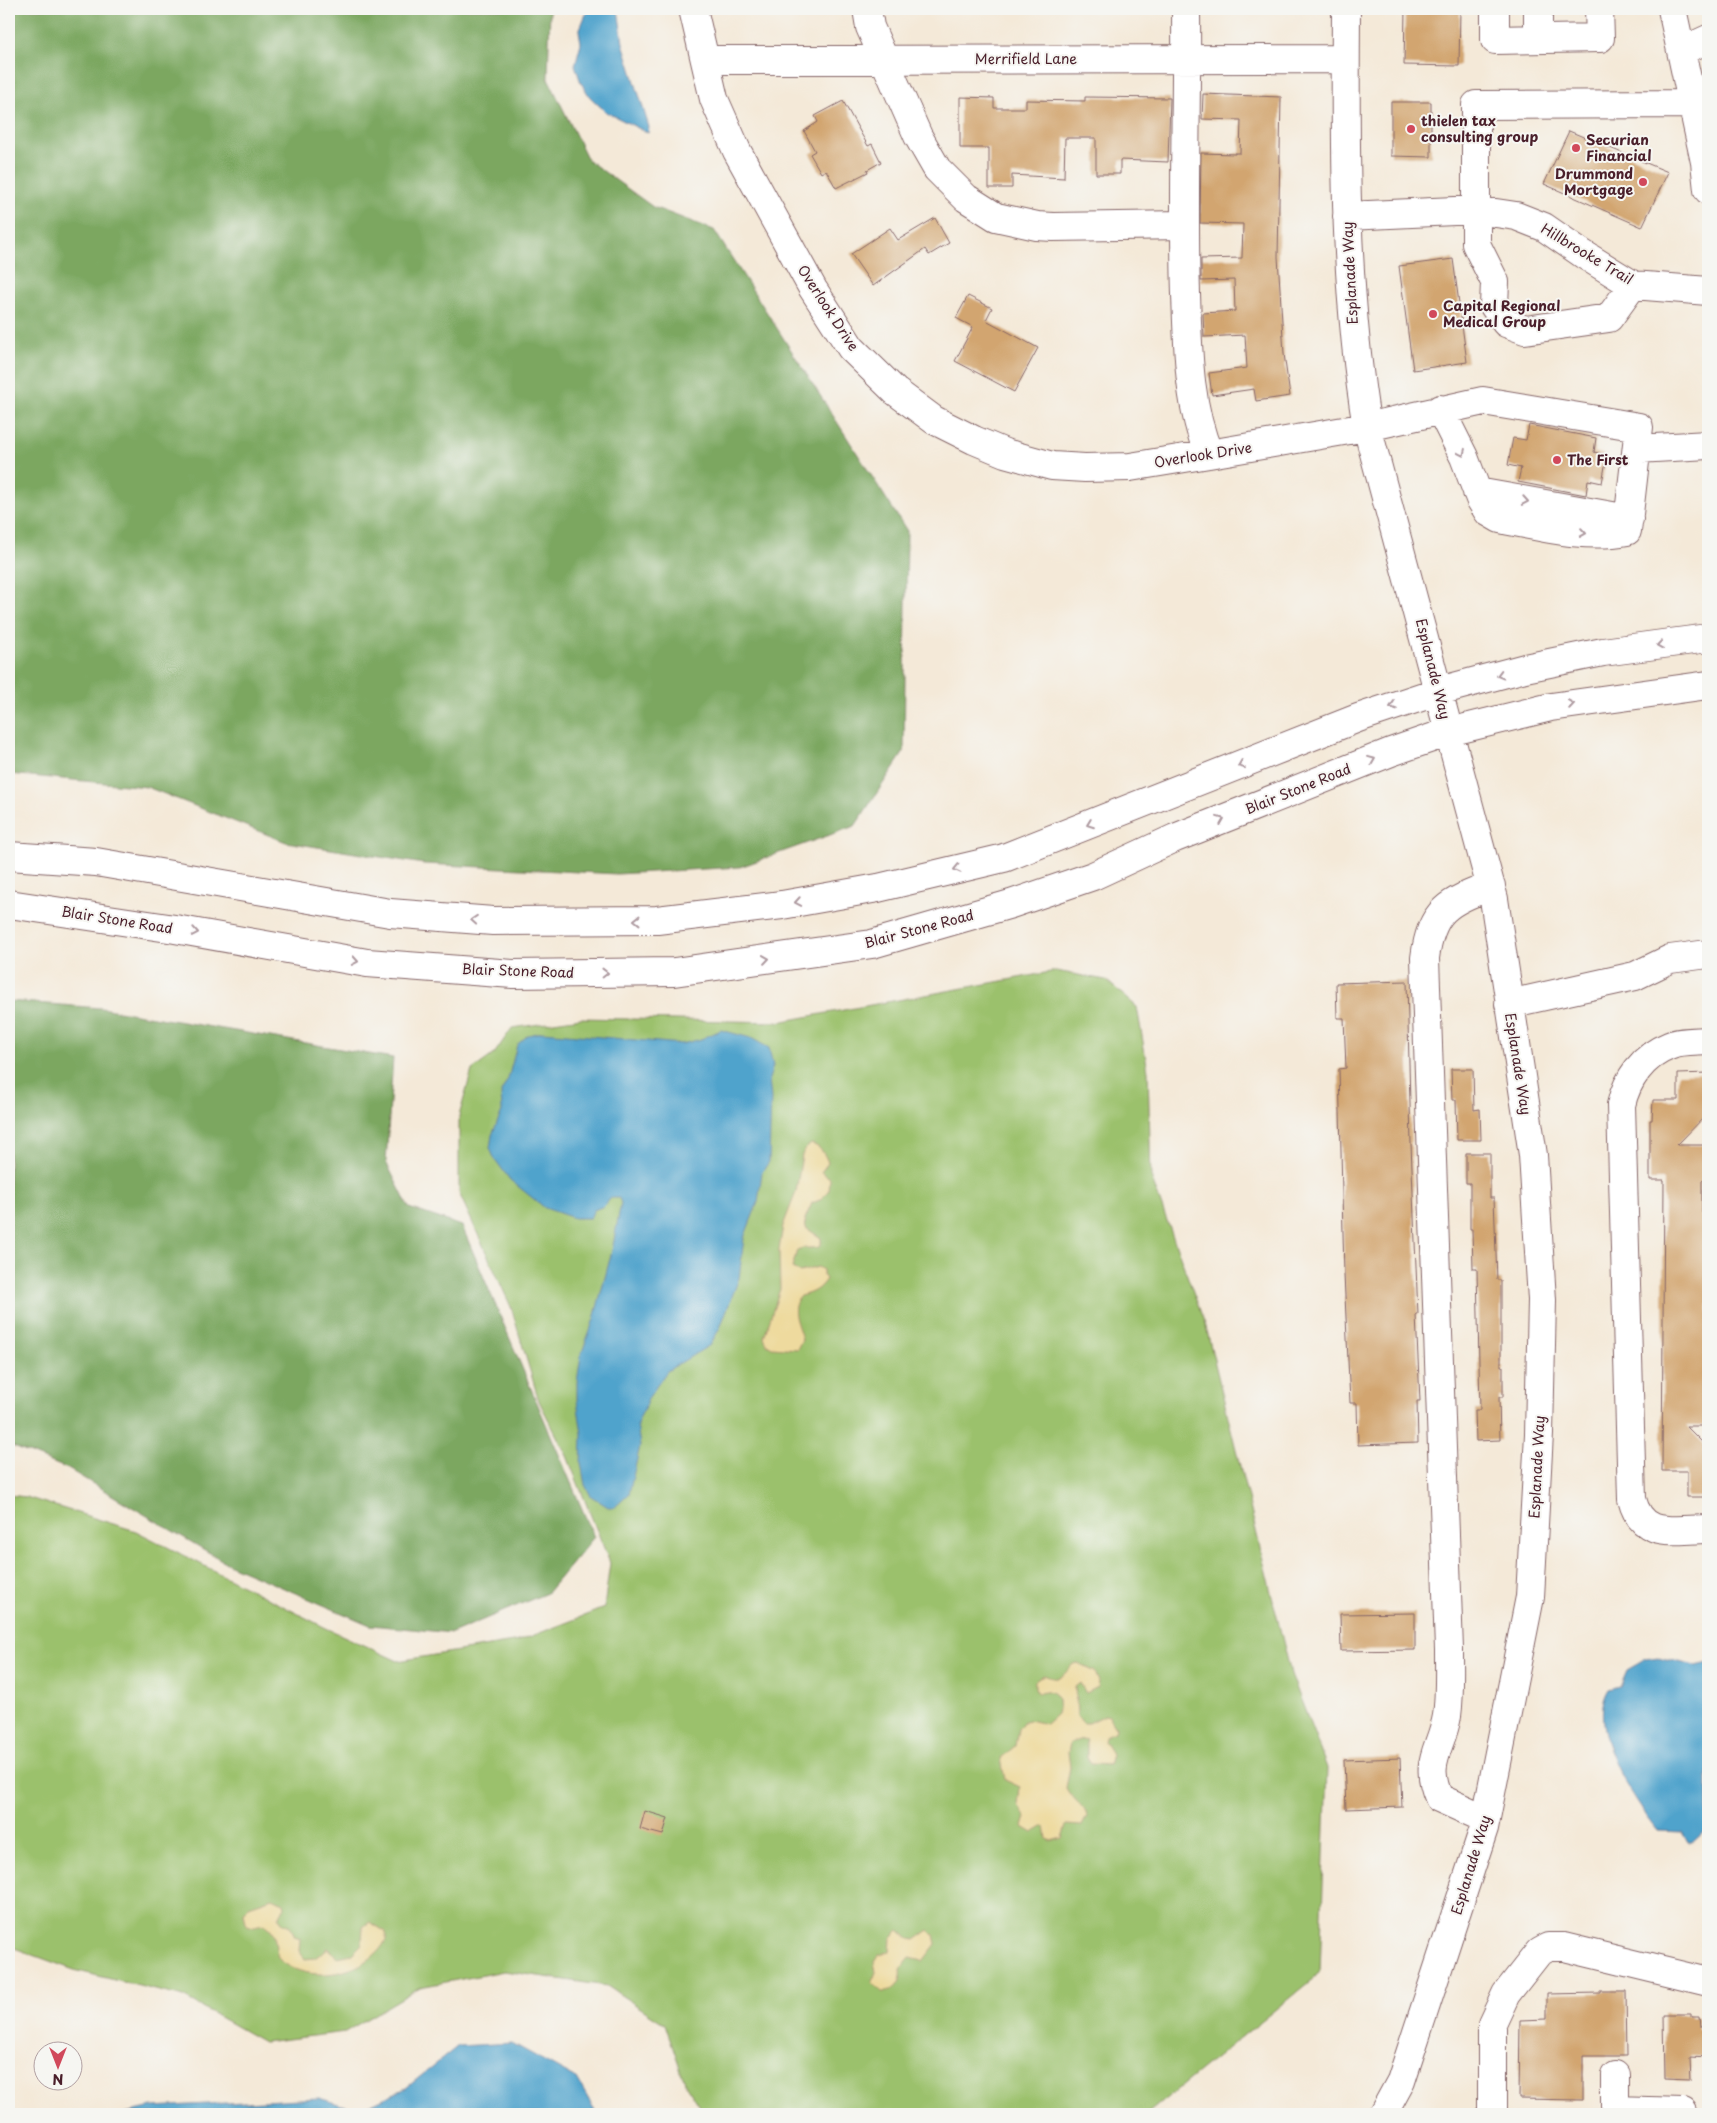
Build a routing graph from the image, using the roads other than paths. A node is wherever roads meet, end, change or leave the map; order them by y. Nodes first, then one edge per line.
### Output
1 (693, 9) edge
2 (867, 9) edge
3 (1186, 9) edge
4 (1346, 9) edge
5 (1495, 9) edge
6 (1538, 9) edge
7 (1599, 9) edge
8 (1672, 9) edge
9 (1708, 39) edge
10 (1538, 40) junction
11 (1682, 50) junction
12 (885, 59) junction
13 (1187, 59) junction
14 (1345, 59) junction
15 (706, 60) junction
16 (1693, 104) junction
17 (1707, 161) edge
18 (1708, 190) edge
19 (1476, 210) junction
20 (1347, 216) junction
21 (1184, 225) junction
22 (1633, 285) junction
23 (1708, 291) edge
24 (1440, 409) junction
25 (1367, 428) junction
26 (1708, 445) edge
27 (1637, 449) junction
28 (1209, 454) junction
29 (1708, 638) edge
30 (1708, 664) edge
31 (1708, 685) edge
32 (1671, 689) junction
33 (1439, 691) junction
34 (1449, 732) junction
35 (9, 856) edge
36 (1490, 886) junction
37 (9, 904) edge
38 (1708, 954) edge
39 (1508, 1004) junction
40 (1708, 1041) edge
41 (1708, 1529) edge
42 (1486, 1819) junction
43 (1708, 1982) edge
44 (1615, 2075) dead end
45 (1615, 2112) edge
46 (1382, 2114) edge
47 (1492, 2114) edge
48 (1683, 2114) edge

1 - 15 street, Overlook Drive
2 - 12 street
3 - 13 street
4 - 14 street, Esplanade Way
5 - 10 street
6 - 10 street
7 - 10 street
8 - 11 street
9 - 11 street
11 - 16 street
12 - 13 street, Merrifield Lane
12 - 15 street, Merrifield Lane
12 - 21 street
13 - 14 street, Merrifield Lane
13 - 21 street
14 - 20 street, Esplanade Way
15 - 28 street, Overlook Drive
16 - 17 street
16 - 19 street
17 - 18 street
19 - 20 street, Hillbrooke Trail
19 - 22 street, Hillbrooke Trail
19 - 22 street
20 - 25 street, Esplanade Way
21 - 28 street
22 - 23 street, Hillbrooke Trail
24 - 25 street, Overlook Drive
24 - 27 street, Overlook Drive
24 -> 27 street
25 - 28 street, Overlook Drive
25 - 33 street, Esplanade Way
26 - 27 street
29 -> 33 street
30 - 32 street
31 - 32 street, Blair Stone Road
34 -> 32 street, Blair Stone Road
33 - 34 street, Esplanade Way
33 -> 35 street
34 - 36 street, Esplanade Way
37 -> 34 street, Blair Stone Road
36 - 39 street, Esplanade Way
36 - 42 street
38 - 39 street
39 - 42 street, Esplanade Way
40 - 41 street
42 - 46 street, Esplanade Way
43 - 47 street
44 - 45 street
45 - 48 street

